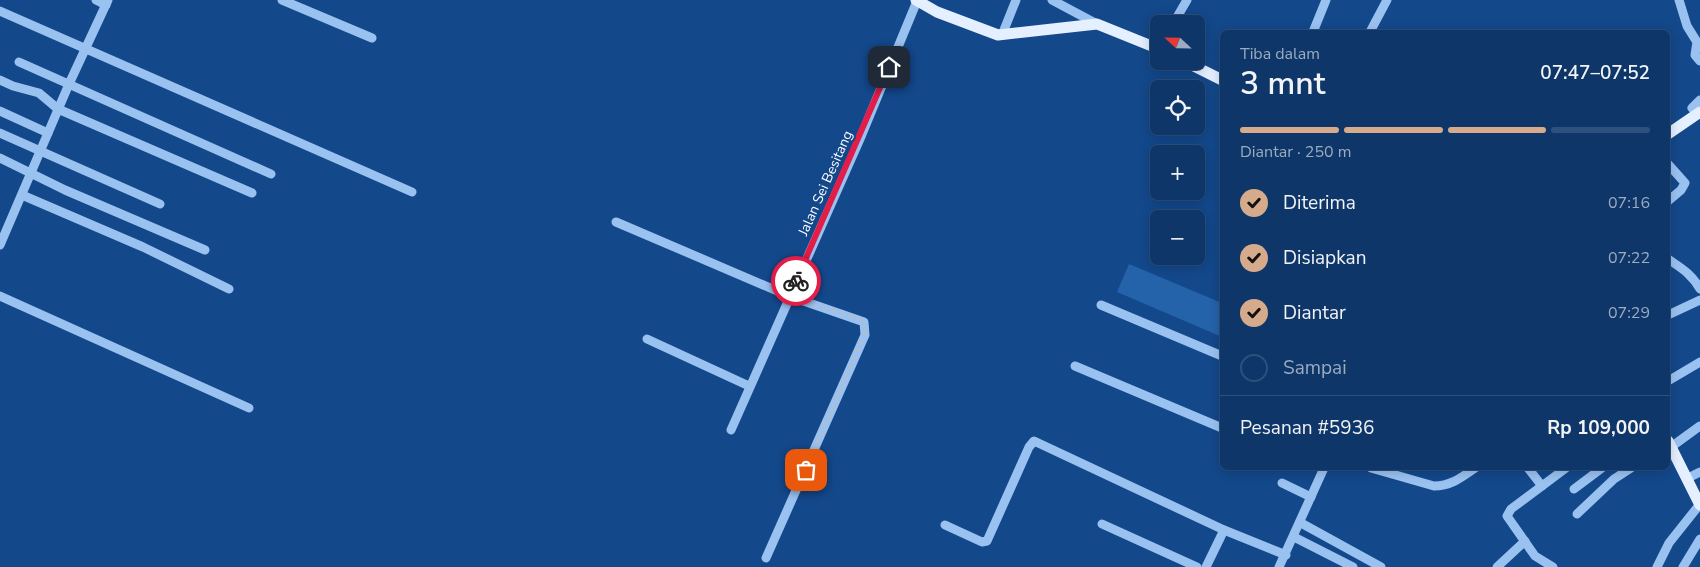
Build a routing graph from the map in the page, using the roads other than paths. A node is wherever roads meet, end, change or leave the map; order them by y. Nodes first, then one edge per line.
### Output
1 (96, 0) edge
2 (282, 0) edge
3 (1016, 0) edge
4 (1052, 0) edge
5 (1187, 0) edge
6 (1326, 0) edge
7 (1387, 0) edge
8 (1679, 0) edge
9 (917, 1) edge
10 (107, 2) edge
11 (0, 11) edge
12 (1178, 15) edge
13 (1097, 24) junction
14 (1314, 30) edge
15 (1371, 30) edge
16 (1002, 35) junction
17 (372, 38) dead end
18 (1150, 45) edge
19 (85, 50) junction
20 (1700, 61) edge
21 (19, 62) dead end
22 (1202, 70) edge
23 (1220, 79) edge
24 (0, 80) edge
25 (69, 84) junction
26 (1700, 100) edge
27 (58, 109) junction
28 (0, 111) edge
29 (1698, 113) edge
30 (0, 132) edge
31 (48, 133) junction
32 (1670, 133) edge
33 (41, 152) junction
34 (0, 158) edge
35 (1670, 166) edge
36 (30, 174) junction
37 (271, 174) dead end
38 (412, 192) dead end
39 (252, 193) dead end
40 (22, 195) junction
41 (1670, 199) edge
42 (160, 204) dead end
43 (616, 222) dead end
44 (0, 245) edge
45 (205, 250) dead end
46 (1670, 260) edge
47 (229, 289) dead end
48 (1700, 289) edge
49 (0, 296) edge
50 (789, 296) junction
51 (1700, 300) edge
52 (1101, 305) dead end
53 (1670, 314) edge
54 (647, 339) dead end
55 (1220, 355) edge
56 (1700, 362) edge
57 (1075, 366) dead end
58 (1670, 380) edge
59 (749, 386) junction
60 (249, 408) dead end
61 (1700, 426) edge
62 (1220, 427) edge
63 (731, 430) dead end
64 (1670, 442) edge
65 (1670, 446) edge
66 (1321, 470) edge
67 (1378, 470) edge
68 (1472, 470) edge
69 (1530, 470) edge
70 (1563, 470) edge
71 (1599, 470) edge
72 (1627, 470) edge
73 (1700, 472) edge
74 (1688, 478) junction
75 (1282, 483) dead end
76 (1542, 486) junction
77 (1574, 489) dead end
78 (1311, 496) junction
79 (1700, 505) edge
80 (1577, 514) dead end
81 (1301, 523) junction
82 (1102, 524) dead end
83 (946, 525) dead end
84 (1224, 530) junction
85 (1294, 537) junction
86 (1700, 539) edge
87 (1525, 541) junction
88 (1286, 555) junction
89 (766, 558) dead end
90 (1197, 567) edge
91 (1206, 567) edge
92 (1279, 567) edge
93 (1353, 567) edge
94 (1381, 567) edge
95 (1497, 567) edge
96 (1553, 567) edge
97 (1657, 567) edge
98 (1683, 567) edge

1 - 10 street
2 - 17 street
3 - 16 street
4 - 13 street
5 - 12 street
6 - 14 street
7 - 15 street
8 - 20 street
9 - 16 main road
9 - 50 street, Jalan Sei Besitang
10 - 19 street
11 - 19 street
13 - 16 main road
13 - 18 main road
19 - 25 street
19 - 38 street
21 - 25 street
22 - 23 main road
24 - 27 street
25 - 27 street
25 - 37 street
26 - 29 street
27 - 31 street
27 - 39 street
28 - 31 street
29 - 32 main road
30 - 33 street
31 - 33 street
33 - 36 street
33 - 42 street
34 - 36 street
35 - 41 street
36 - 40 street
36 - 45 street
40 - 44 street
40 - 47 street
43 - 50 street
46 - 48 street
49 - 60 street
50 - 59 street, Jalan Sei Besitang
50 - 89 street
51 - 53 street
52 - 55 street
54 - 59 street
56 - 58 street
57 - 62 street
59 - 63 street, Jalan Sei Besitang
61 - 64 street
65 - 74 main road
66 - 78 street
67 - 68 street
69 - 76 street
70 - 76 street
71 - 77 street
72 - 80 street
73 - 74 street
74 - 79 main road
75 - 78 street
76 - 87 street
78 - 81 street
79 - 97 street
81 - 85 street
81 - 94 street
82 - 90 street
83 - 84 street
84 - 88 street
84 - 91 street
85 - 88 street
85 - 93 street
86 - 98 street
87 - 95 street
87 - 96 street
88 - 92 street

